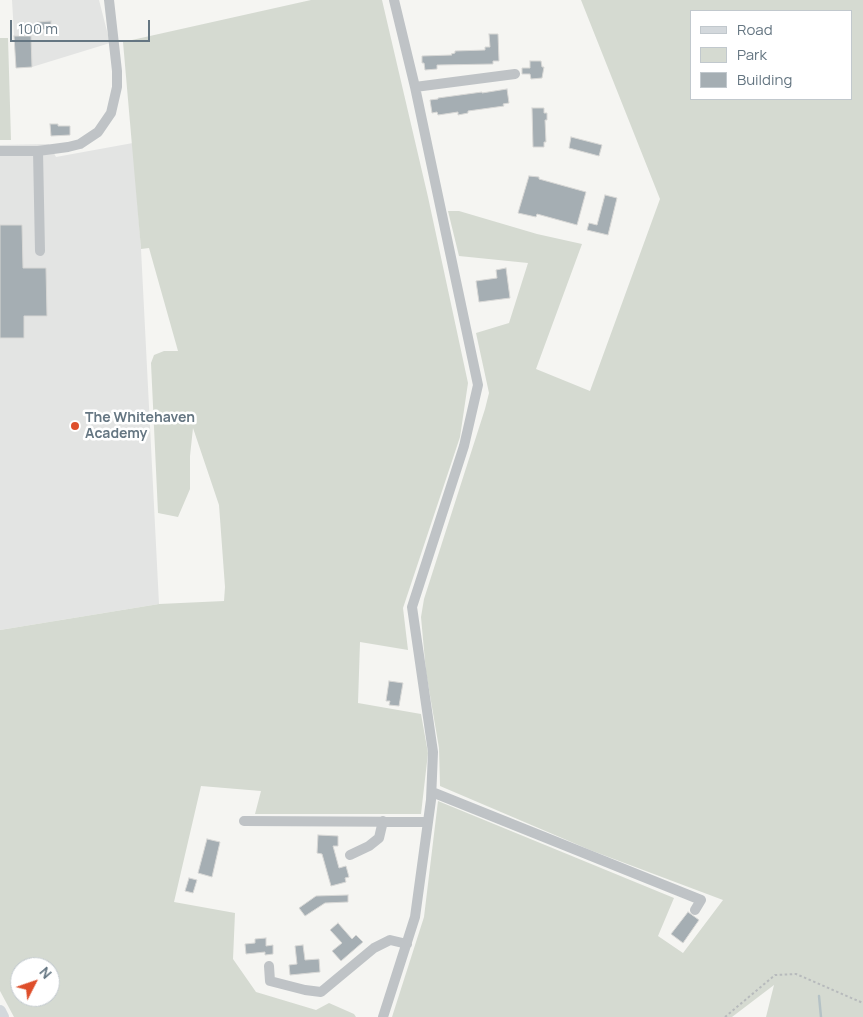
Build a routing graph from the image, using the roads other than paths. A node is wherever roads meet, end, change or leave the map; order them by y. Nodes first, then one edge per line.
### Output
1 (109, 0) edge
2 (394, 0) edge
3 (515, 74) dead end
4 (415, 87) junction
5 (0, 151) edge
6 (38, 151) junction
7 (40, 251) dead end
8 (432, 792) junction
9 (244, 821) dead end
10 (383, 822) junction
11 (428, 822) junction
12 (350, 855) dead end
13 (695, 910) dead end
14 (406, 944) junction
15 (269, 966) dead end
16 (0, 1012) edge
17 (3, 1017) edge
18 (383, 1017) edge

1 - 6 street
2 - 4 street
3 - 4 street
4 - 8 street
5 - 6 street
6 - 7 street
8 - 11 street
8 - 13 street
9 - 10 street
10 - 11 street
10 - 12 street
11 - 14 street
14 - 15 street
14 - 18 street
16 - 17 main road

